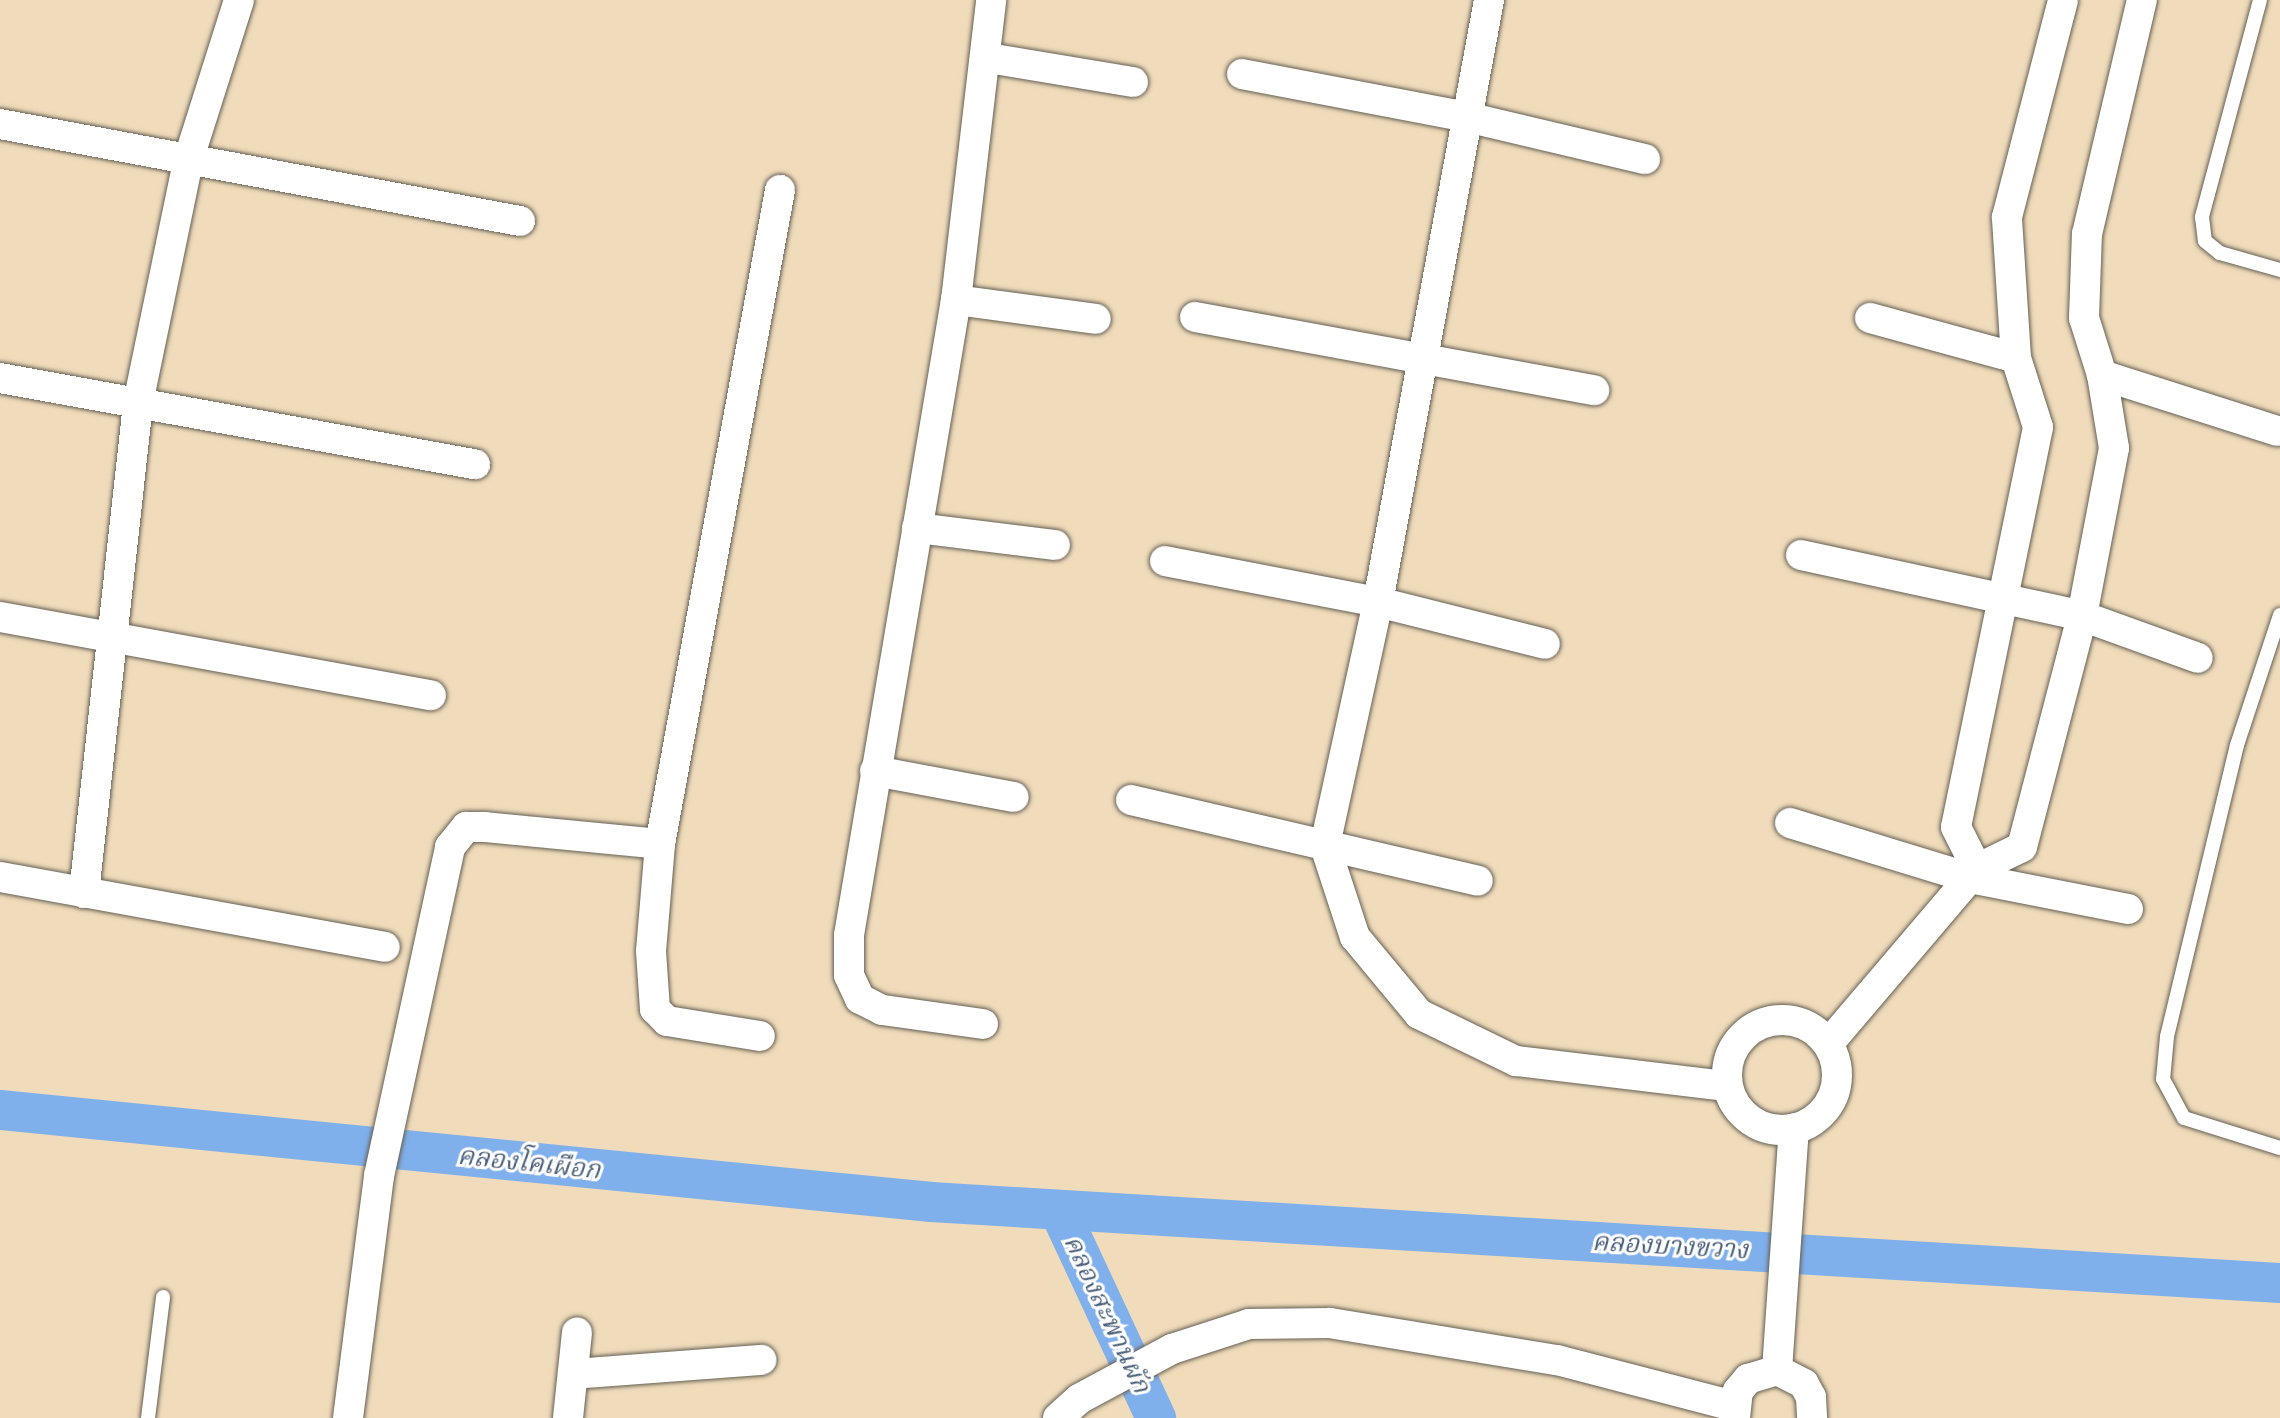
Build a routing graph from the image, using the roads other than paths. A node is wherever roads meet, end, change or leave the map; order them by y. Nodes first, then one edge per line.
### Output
1 (239, 0) edge
2 (991, 0) edge
3 (1489, 0) edge
4 (2063, 0) edge
5 (2142, 0) edge
6 (2260, 0) edge
7 (988, 58) junction
8 (1242, 74) dead end
9 (1133, 82) dead end
10 (1467, 117) junction
11 (0, 124) edge
12 (1645, 159) dead end
13 (188, 161) junction
14 (780, 190) dead end
15 (520, 221) dead end
16 (2280, 270) edge
17 (956, 300) junction
18 (1195, 317) dead end
19 (1870, 318) dead end
20 (1096, 319) dead end
21 (2016, 358) junction
22 (1419, 361) junction
23 (2102, 375) junction
24 (0, 378) edge
25 (1594, 390) dead end
26 (138, 403) junction
27 (2277, 431) dead end
28 (475, 464) dead end
29 (917, 528) junction
30 (1055, 545) dead end
31 (1801, 555) dead end
32 (1165, 561) dead end
33 (2007, 598) junction
34 (1378, 602) junction
35 (2280, 615) edge
36 (2082, 616) junction
37 (0, 617) edge
38 (112, 637) junction
39 (1545, 644) dead end
40 (2198, 658) dead end
41 (431, 695) dead end
42 (875, 771) junction
43 (1014, 797) dead end
44 (1131, 800) dead end
45 (1790, 823) dead end
46 (660, 844) junction
47 (1325, 846) junction
48 (1973, 873) junction
49 (0, 877) edge
50 (1478, 881) dead end
51 (84, 893) junction
52 (2128, 909) dead end
53 (385, 947) dead end
54 (983, 1024) dead end
55 (760, 1036) dead end
56 (1829, 1043) junction
57 (1727, 1086) junction
58 (1794, 1129) junction
59 (2280, 1148) edge
60 (163, 1297) dead end
61 (577, 1332) dead end
62 (761, 1360) dead end
63 (1777, 1370) junction
64 (573, 1374) junction
65 (1069, 1409) edge
66 (1734, 1412) edge
67 (148, 1418) edge
68 (348, 1418) edge
69 (568, 1418) edge
70 (1812, 1418) edge

1 - 13 street
2 - 7 street
3 - 10 street
4 - 21 street
5 - 23 street
6 - 16 lane
7 - 9 street
7 - 17 street
8 - 10 street
10 - 12 street
10 - 22 street
11 - 13 street
13 - 15 street
13 - 26 street
14 - 46 street
17 - 20 street
17 - 29 street
18 - 22 street
19 - 21 street
21 - 33 street
22 - 25 street
22 - 34 street
23 - 27 street
23 - 36 street
24 - 26 street
26 - 28 street
26 - 38 street
29 - 30 street
29 - 42 street
31 - 33 street
32 - 34 street
33 - 36 street
33 - 48 street
34 - 39 street
34 - 47 street
35 - 59 lane
36 - 40 street
36 - 48 street
37 - 38 street
38 - 41 street
38 - 51 street
42 - 43 street
42 - 54 street
44 - 47 street
45 - 48 street
46 - 55 street
46 - 68 street
47 - 50 street
47 - 57 street
48 - 52 street
48 - 56 street
49 - 51 street
51 - 53 street
56 - 57 street
56 - 58 street
57 - 58 street
58 - 63 street
60 - 67 lane
61 - 64 street
62 - 64 street
63 - 66 street
63 - 70 street
64 - 69 street
65 - 66 street

